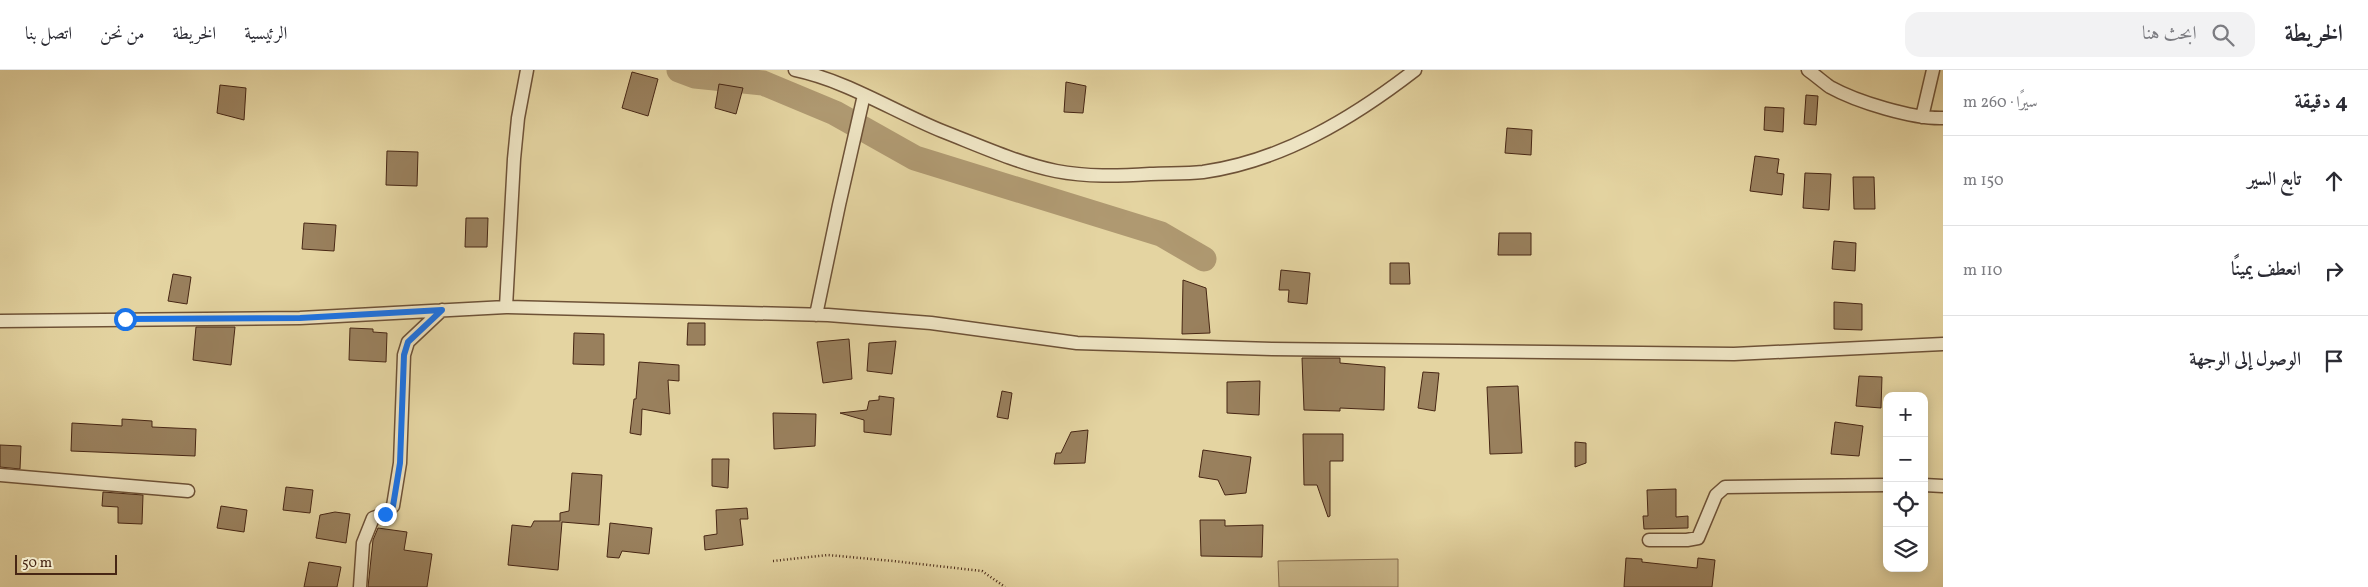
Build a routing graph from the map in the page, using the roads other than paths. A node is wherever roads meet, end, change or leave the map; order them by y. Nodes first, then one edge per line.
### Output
1 (526, 70) edge
2 (795, 70) edge
3 (1415, 70) edge
4 (1808, 70) edge
5 (1933, 70) edge
6 (864, 95) junction
7 (1922, 117) junction
8 (1943, 118) edge
9 (506, 307) junction
10 (442, 310) junction
11 (816, 315) junction
12 (0, 321) edge
13 (1943, 344) edge
14 (0, 475) edge
15 (1883, 485) edge
16 (1928, 485) edge
17 (1943, 486) edge
18 (188, 491) dead end
19 (1649, 540) dead end
20 (360, 587) edge

1 - 9 street
2 - 6 street
3 - 6 street
4 - 7 street
5 - 7 street
6 - 11 street
7 - 8 street
9 - 10 street
9 - 11 street
10 - 12 street
10 - 20 street
11 - 13 street
14 - 18 street
15 - 19 street
16 - 17 street

